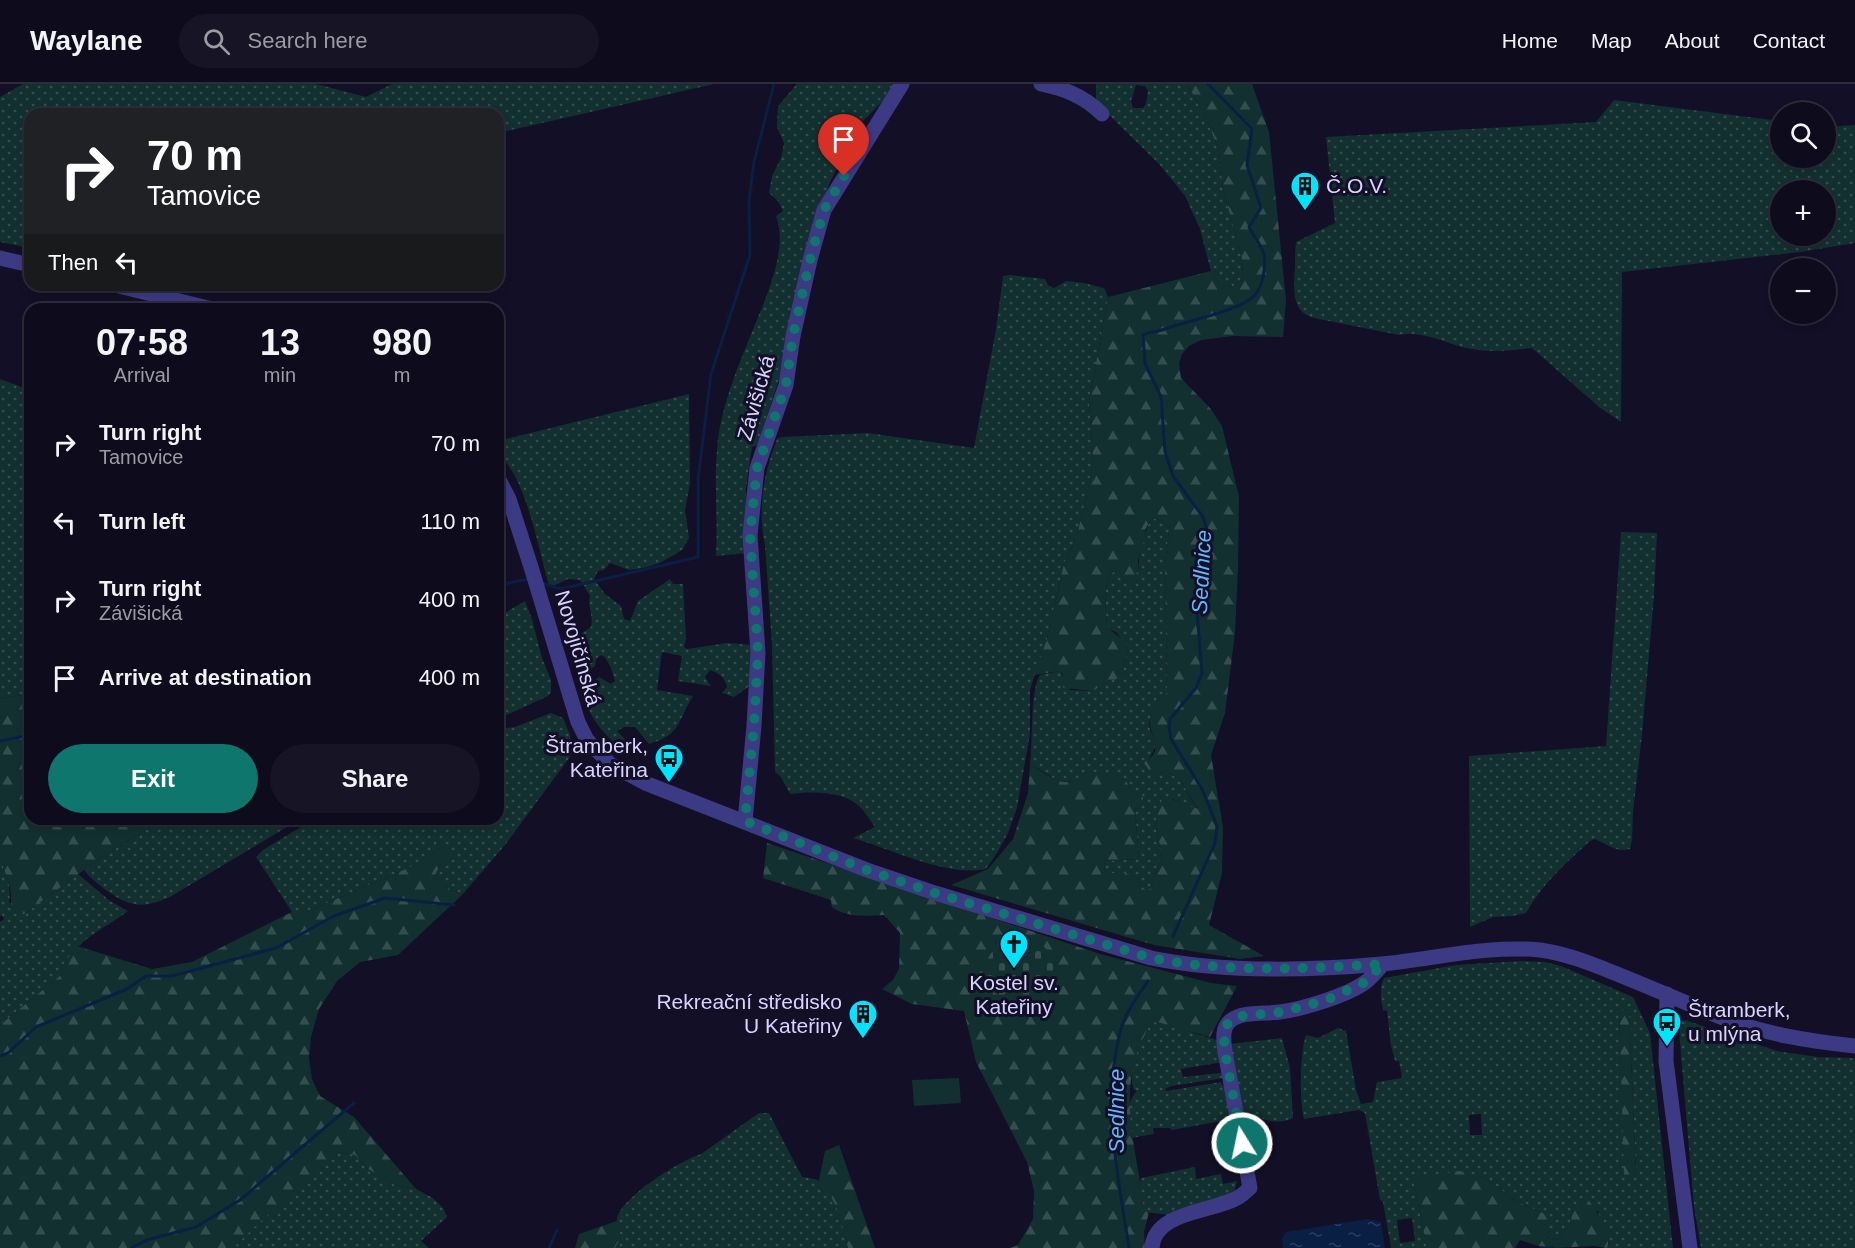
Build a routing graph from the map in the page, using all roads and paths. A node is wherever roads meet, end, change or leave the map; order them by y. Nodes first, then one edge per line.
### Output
1 (902, 84) edge
2 (1041, 84) edge
3 (1102, 114) dead end
4 (0, 258) edge
5 (24, 264) edge
6 (139, 291) edge
7 (188, 303) edge
8 (504, 489) edge
9 (745, 821) junction
10 (1383, 964) junction
11 (1667, 994) junction
12 (1855, 1046) edge
13 (1152, 1248) edge
14 (1690, 1248) edge

1 - 9 street, Závišická
2 - 3 street
4 - 5 street
6 - 7 street
8 - 9 street, Novojičínská
9 - 10 street, Novojičínská
10 - 11 street, Novojičínská
10 - 13 street
11 - 12 street, Novojičínská
11 - 14 street

